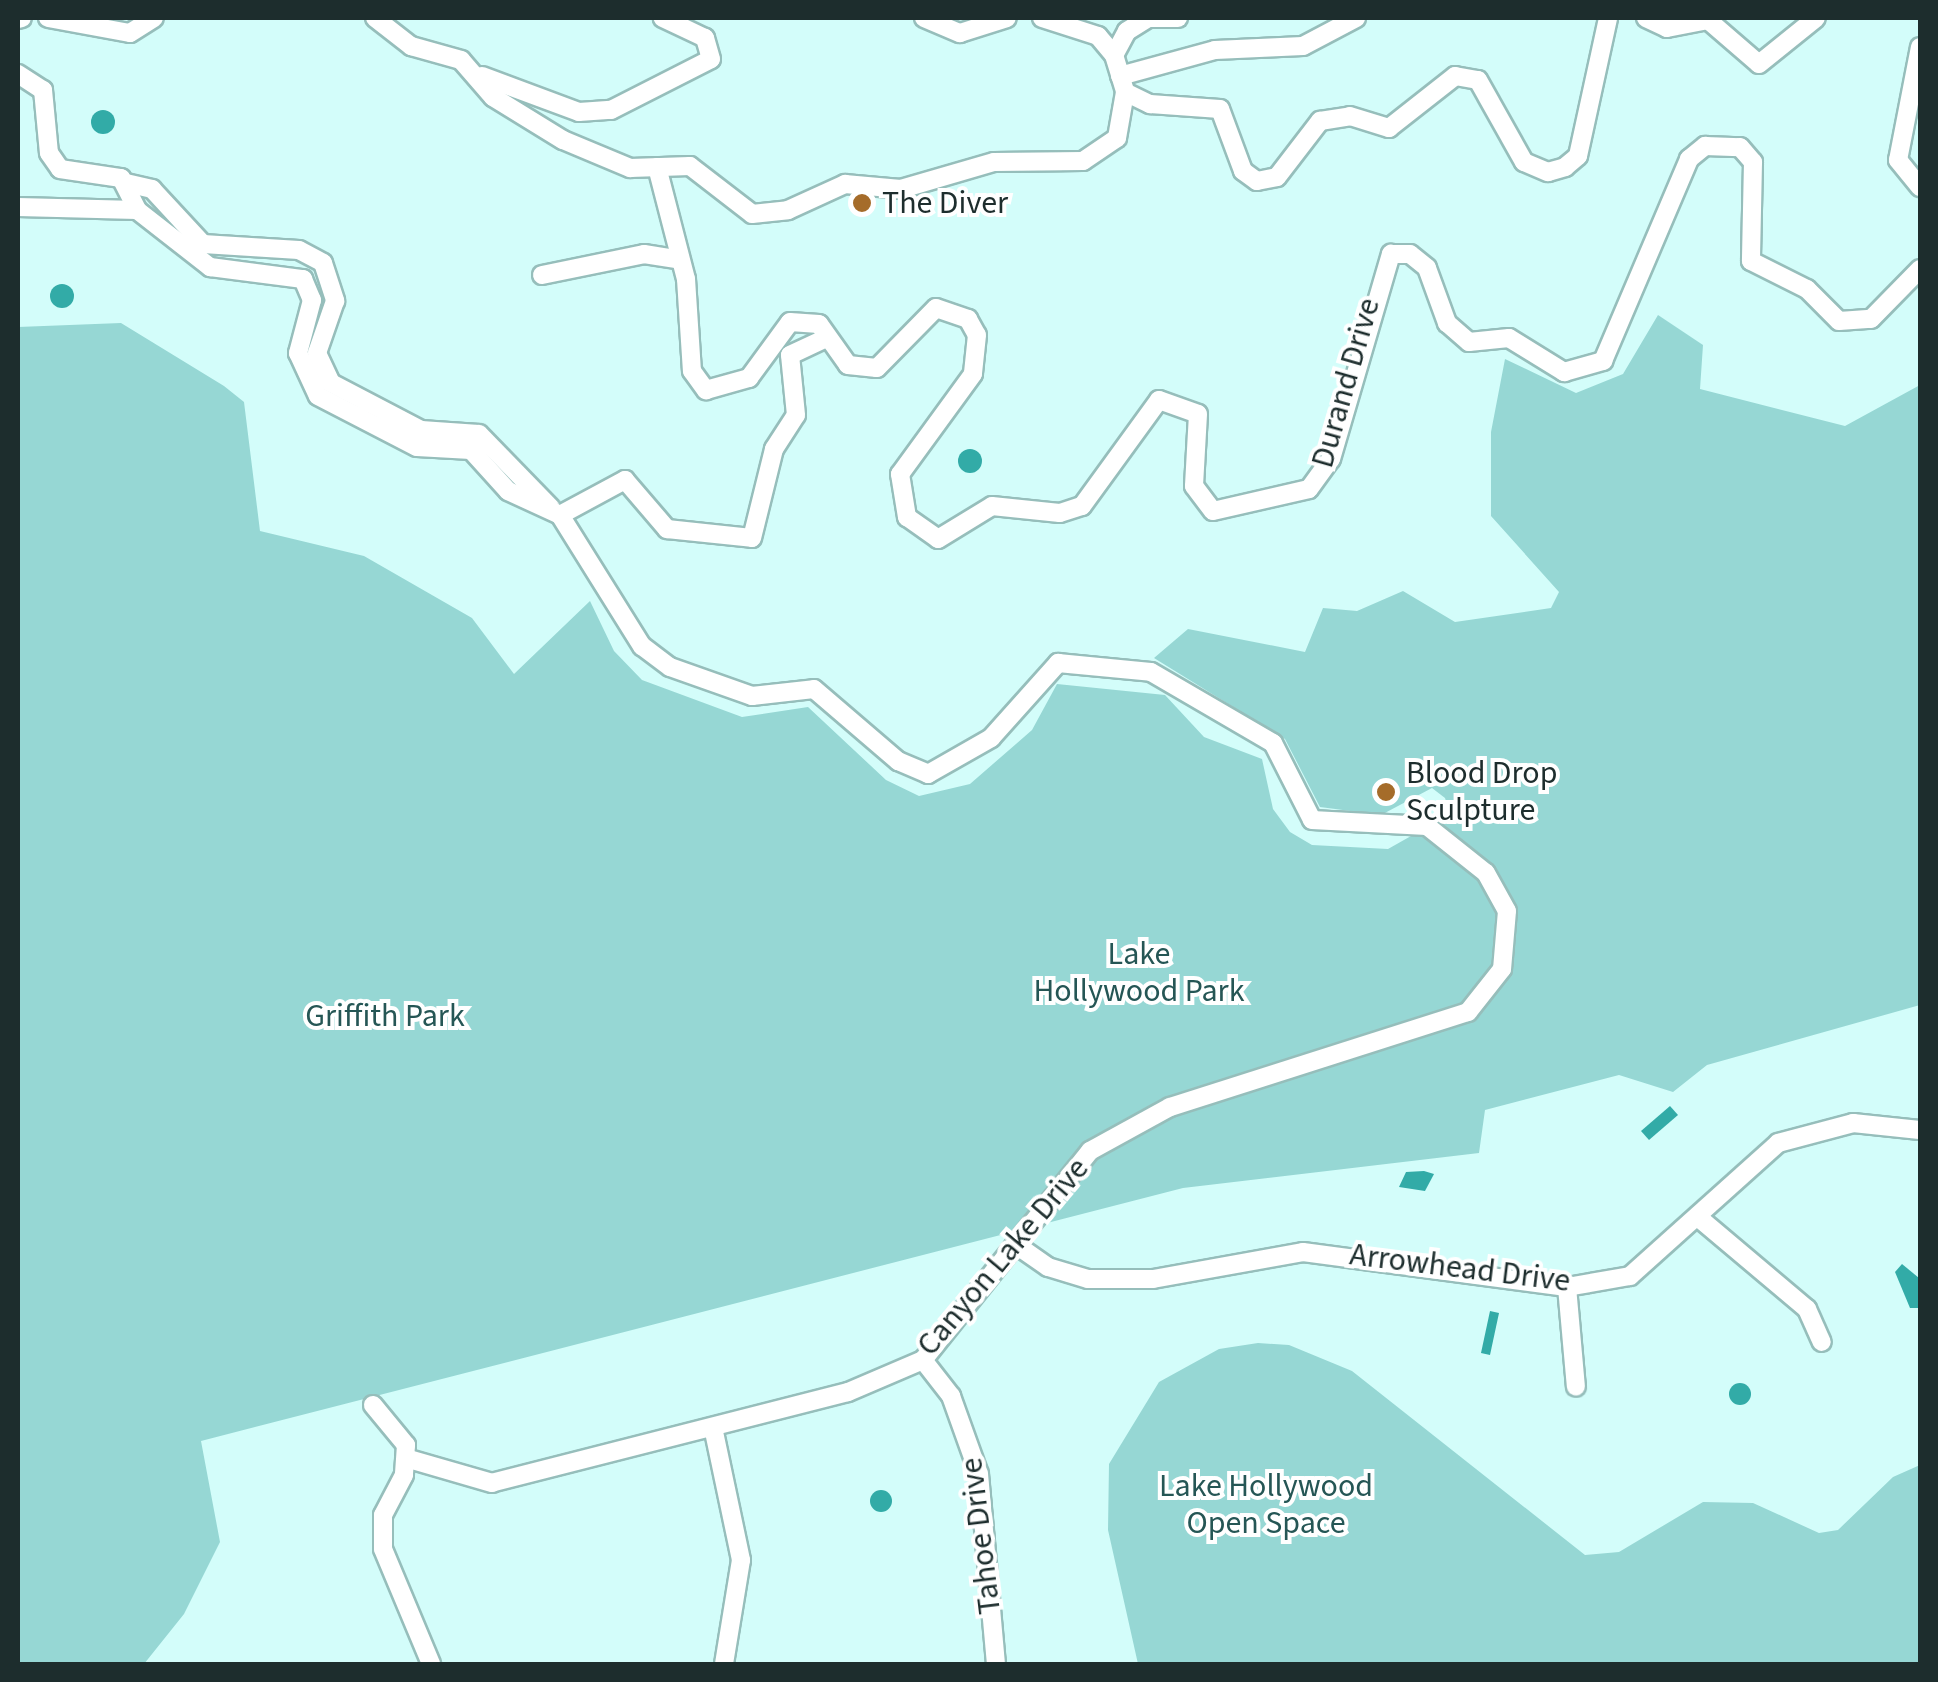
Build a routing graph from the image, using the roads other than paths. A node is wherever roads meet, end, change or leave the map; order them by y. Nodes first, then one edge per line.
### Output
1 (48, 18) edge
2 (154, 18) edge
3 (375, 18) edge
4 (663, 18) edge
5 (924, 18) edge
6 (1007, 18) edge
7 (1042, 18) edge
8 (1178, 18) edge
9 (1356, 18) edge
10 (1608, 18) edge
11 (1646, 18) edge
12 (1816, 18) edge
13 (1920, 47) edge
14 (1114, 55) junction
15 (18, 74) edge
16 (482, 76) junction
17 (1123, 84) junction
18 (656, 167) junction
19 (126, 183) junction
20 (1920, 188) edge
21 (18, 207) edge
22 (137, 210) junction
23 (170, 211) junction
24 (154, 223) junction
25 (680, 260) junction
26 (1920, 269) edge
27 (542, 275) dead end
28 (824, 339) junction
29 (556, 511) junction
30 (1920, 1130) edge
31 (1699, 1218) junction
32 (1015, 1244) junction
33 (1566, 1286) junction
34 (1822, 1342) dead end
35 (924, 1360) junction
36 (1576, 1387) dead end
37 (374, 1406) dead end
38 (713, 1427) junction
39 (409, 1459) junction
40 (431, 1664) edge
41 (724, 1664) edge
42 (996, 1664) edge

1 - 2 street
3 - 16 street
4 - 16 street
5 - 6 street
7 - 14 street
8 - 14 street
9 - 17 street
10 - 17 street
11 - 12 street
13 - 20 street
14 - 17 street
15 - 19 street
16 - 18 street
17 - 18 street
18 - 25 street
19 - 22 street
19 - 23 street
21 - 22 street
22 - 24 street
23 - 24 street
23 - 29 street
24 - 29 street
25 - 27 street
25 - 28 street
26 - 28 street, Durand Drive
28 - 29 street
29 - 32 street, Canyon Lake Drive
30 - 31 street, Arrowhead Drive
31 - 33 street, Arrowhead Drive
31 - 34 street
32 - 33 street, Arrowhead Drive
32 - 35 street, Canyon Lake Drive
33 - 36 street
35 - 38 street, Canyon Lake Drive
35 - 42 street, Tahoe Drive
37 - 39 street
38 - 39 street, Canyon Lake Drive
38 - 41 street
39 - 40 street

